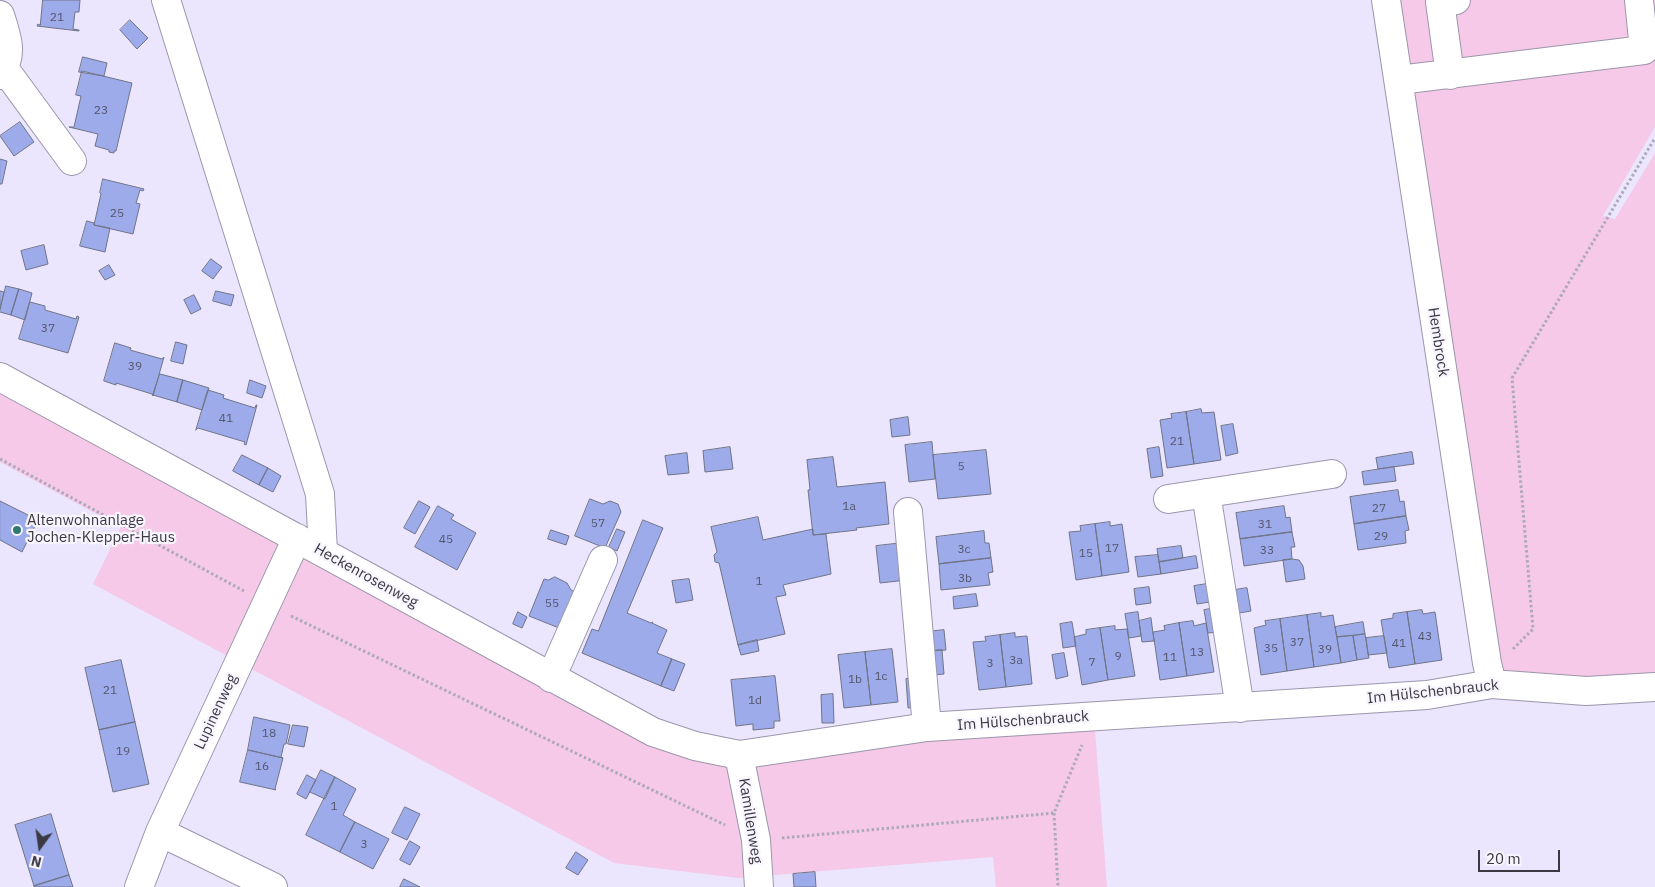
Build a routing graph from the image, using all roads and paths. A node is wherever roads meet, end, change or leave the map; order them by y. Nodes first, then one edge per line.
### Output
1 (166, 0) edge
2 (1386, 0) edge
3 (1456, 0) edge
4 (1639, 0) edge
5 (0, 15) edge
6 (2, 72) edge
7 (1450, 75) junction
8 (1399, 80) junction
9 (1655, 138) edge
10 (72, 161) dead end
11 (0, 377) edge
12 (1332, 474) dead end
13 (1206, 493) junction
14 (1168, 499) dead end
15 (908, 512) dead end
16 (297, 538) junction
17 (323, 552) junction
18 (603, 560) dead end
19 (1489, 674) junction
20 (551, 678) junction
21 (1655, 687) edge
22 (1240, 708) junction
23 (926, 728) junction
24 (739, 755) junction
25 (1054, 813) dead end
26 (160, 832) junction
27 (139, 887) edge
28 (273, 887) edge
29 (759, 887) edge
30 (1058, 887) edge

1 - 17 street
2 - 8 street, Hembrock
3 - 7 street
4 - 7 street
5 - 6 street
6 - 10 street
7 - 8 street
8 - 19 street, Hembrock
9 - 19 path
11 - 16 street, Heckenrosenweg
12 - 13 street
13 - 14 street
13 - 22 street
15 - 23 street
16 - 17 street, Heckenrosenweg
16 - 26 street, Lupinenweg
17 - 20 street, Heckenrosenweg
18 - 20 street
19 - 21 street, Im Hülschenbrauck
19 - 22 street, Im Hülschenbrauck
20 - 24 street, Heckenrosenweg
22 - 23 street, Im Hülschenbrauck
23 - 24 street, Im Hülschenbrauck
24 - 29 street, Kamillenweg
25 - 30 path
26 - 27 street, Lupinenweg
26 - 28 street

